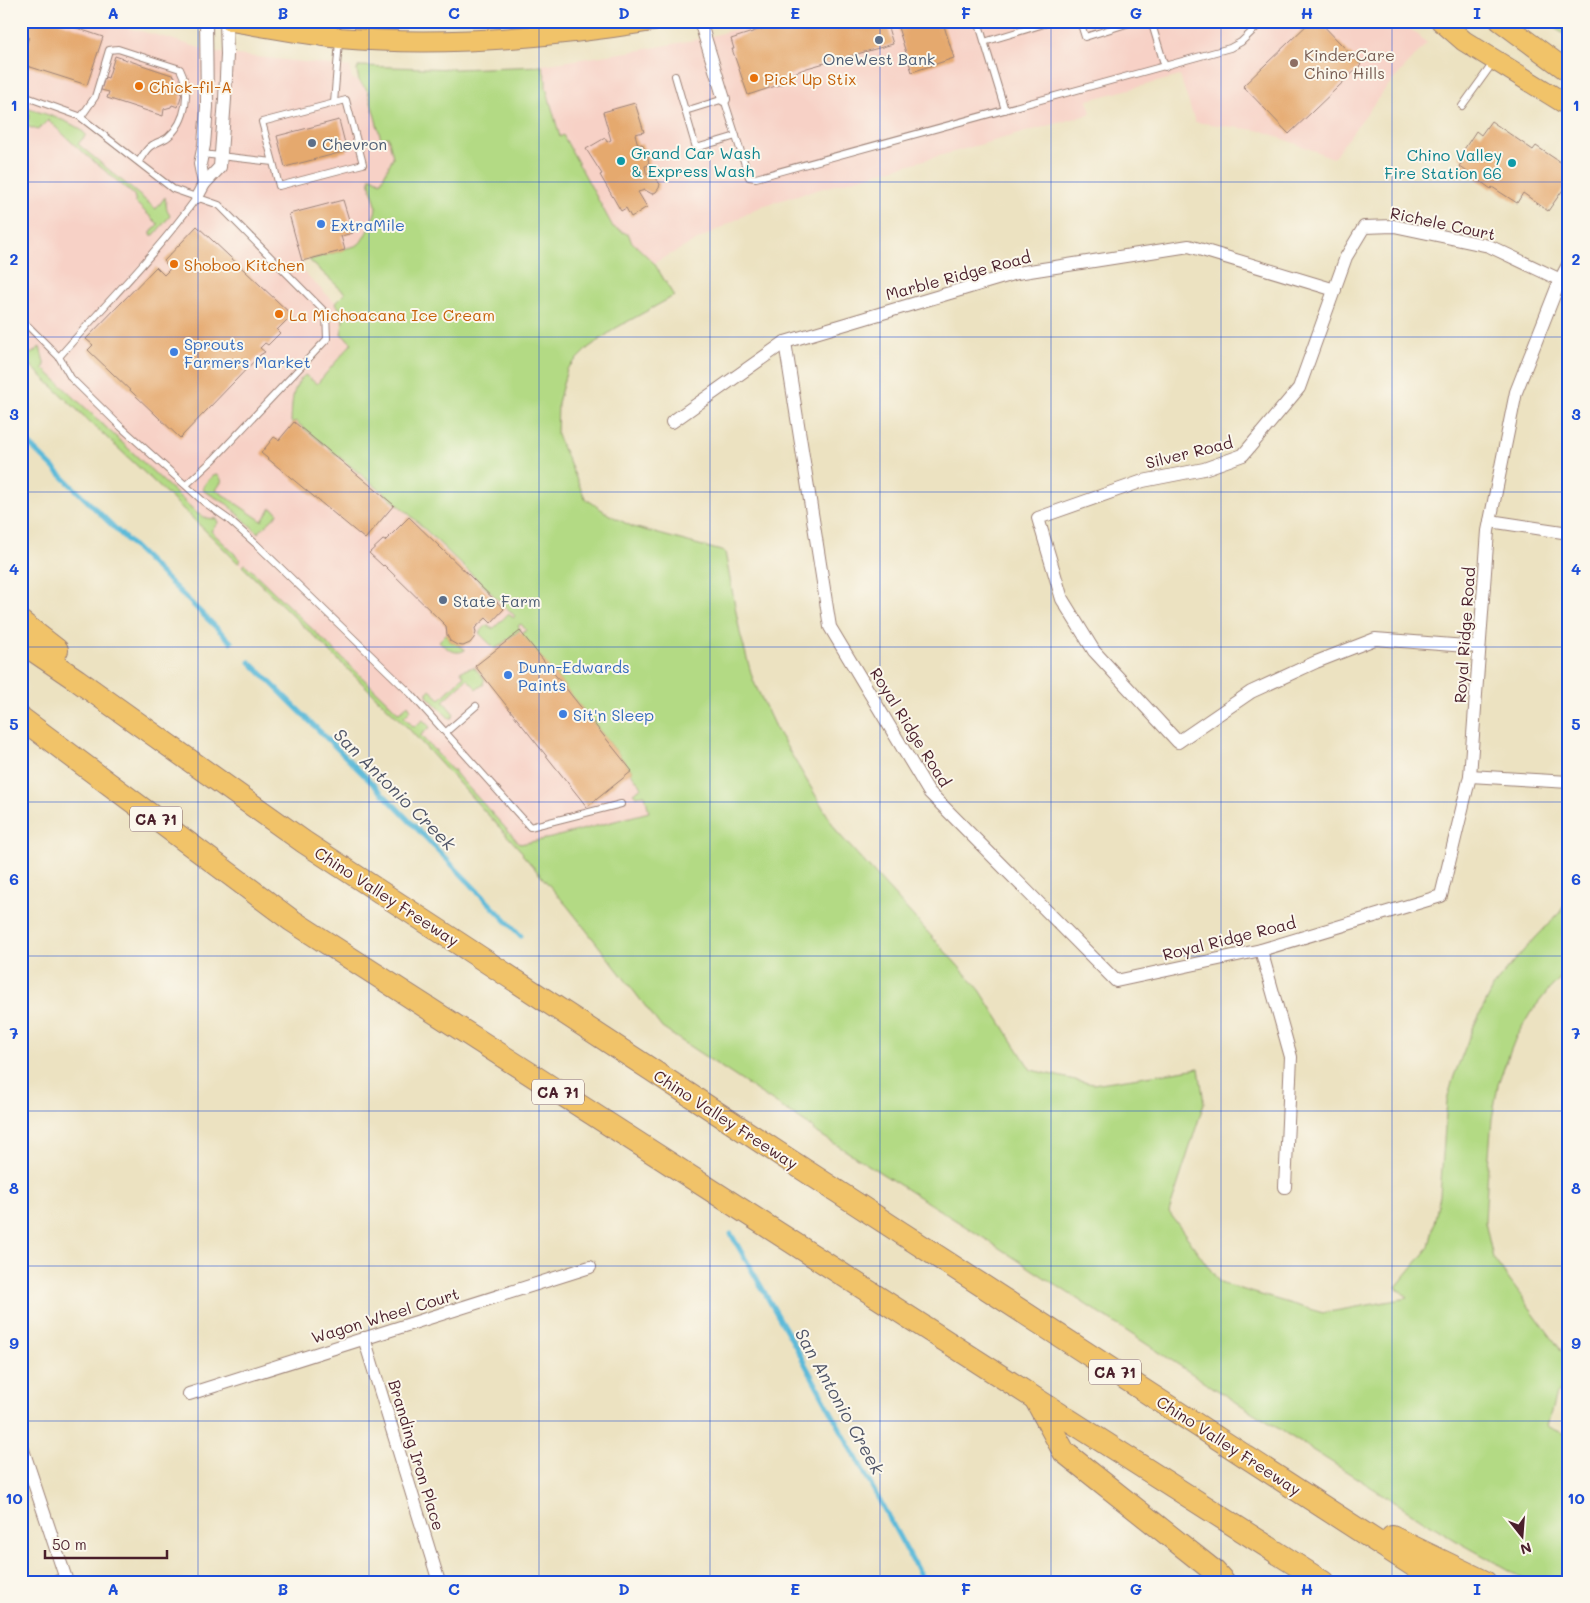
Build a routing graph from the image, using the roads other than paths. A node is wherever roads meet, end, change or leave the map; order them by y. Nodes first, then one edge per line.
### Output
1 (206, 21) edge
2 (226, 21) edge
3 (232, 21) edge
4 (653, 21) edge
5 (700, 21) edge
6 (978, 21) edge
7 (1054, 21) edge
8 (1080, 21) edge
9 (1151, 21) edge
10 (1263, 21) edge
11 (1441, 21) edge
12 (1500, 21) edge
13 (1132, 22) edge
14 (340, 38) junction
15 (984, 42) junction
16 (1495, 60) junction
17 (1165, 67) junction
18 (1569, 72) edge
19 (675, 76) dead end
20 (21, 95) edge
21 (724, 99) junction
22 (334, 103) junction
23 (1462, 106) dead end
24 (1569, 106) edge
25 (685, 110) junction
26 (1005, 110) junction
27 (81, 117) junction
28 (736, 136) junction
29 (202, 154) junction
30 (221, 157) junction
31 (138, 161) junction
32 (273, 162) junction
33 (204, 184) junction
34 (197, 197) junction
35 (1364, 227) joint
36 (1569, 263) edge
37 (1564, 282) edge
38 (1335, 290) junction
39 (21, 319) edge
40 (785, 342) junction
41 (59, 357) junction
42 (672, 422) dead end
43 (186, 485) junction
44 (1490, 520) junction
45 (1569, 532) edge
46 (21, 622) edge
47 (21, 642) edge
48 (1479, 647) junction
49 (77, 680) junction
50 (476, 706) dead end
51 (21, 718) edge
52 (446, 732) junction
53 (1470, 776) junction
54 (1569, 782) edge
55 (621, 804) dead end
56 (1261, 950) junction
57 (1286, 1187) dead end
58 (590, 1267) dead end
59 (364, 1338) junction
60 (189, 1394) dead end
61 (1036, 1399) junction
62 (21, 1444) edge
63 (1305, 1495) junction
64 (61, 1580) edge
65 (440, 1582) edge
66 (1224, 1582) edge
67 (1323, 1582) edge
68 (1439, 1582) edge
69 (1486, 1582) edge

1 - 29 street
2 - 30 street
3 - 14 main road
4 - 14 main road
5 - 21 street
6 - 15 lane
7 - 15 lane
8 - 13 lane
9 - 17 lane
10 - 17 lane
11 - 16 main road
12 - 18 main road
14 - 22 lane
15 - 26 lane
16 - 23 lane
16 - 24 main road
17 - 26 lane
19 - 25 lane
20 - 27 lane
21 - 25 lane
21 - 28 lane
22 - 32 lane
22 - 32 lane
25 - 28 lane
26 - 28 lane
27 - 31 lane
27 - 31 lane
29 - 30 lane
29 - 33 street
30 - 32 lane
30 - 33 street
31 - 34 lane
33 - 34 street
34 - 41 lane
34 - 43 lane
35 - 37 street, Richele Court
35 - 38 street, Silver Road
36 - 37 street, Royal Ridge Road
37 - 44 street, Royal Ridge Road
38 - 40 street, Marble Ridge Road
38 - 48 street, Silver Road
39 - 41 lane
40 - 42 street, Marble Ridge Road
40 - 56 street, Royal Ridge Road
41 - 43 lane
43 - 52 lane
44 - 45 street
44 - 48 street, Royal Ridge Road
46 - 49 highway
47 - 49 highway, Chino Valley Freeway / CA 71
48 - 53 street, Royal Ridge Road
49 - 63 highway, Chino Valley Freeway / CA 71
50 - 52 lane
51 - 61 highway, CA 71
52 - 55 lane
53 - 54 street
53 - 56 street, Royal Ridge Road
56 - 57 street
58 - 59 street, Wagon Wheel Court
59 - 60 street, Wagon Wheel Court
59 - 65 street, Branding Iron Place
61 - 66 highway
61 - 67 highway, CA 71
62 - 64 street
63 - 68 highway, Chino Valley Freeway / CA 71
63 - 69 highway

